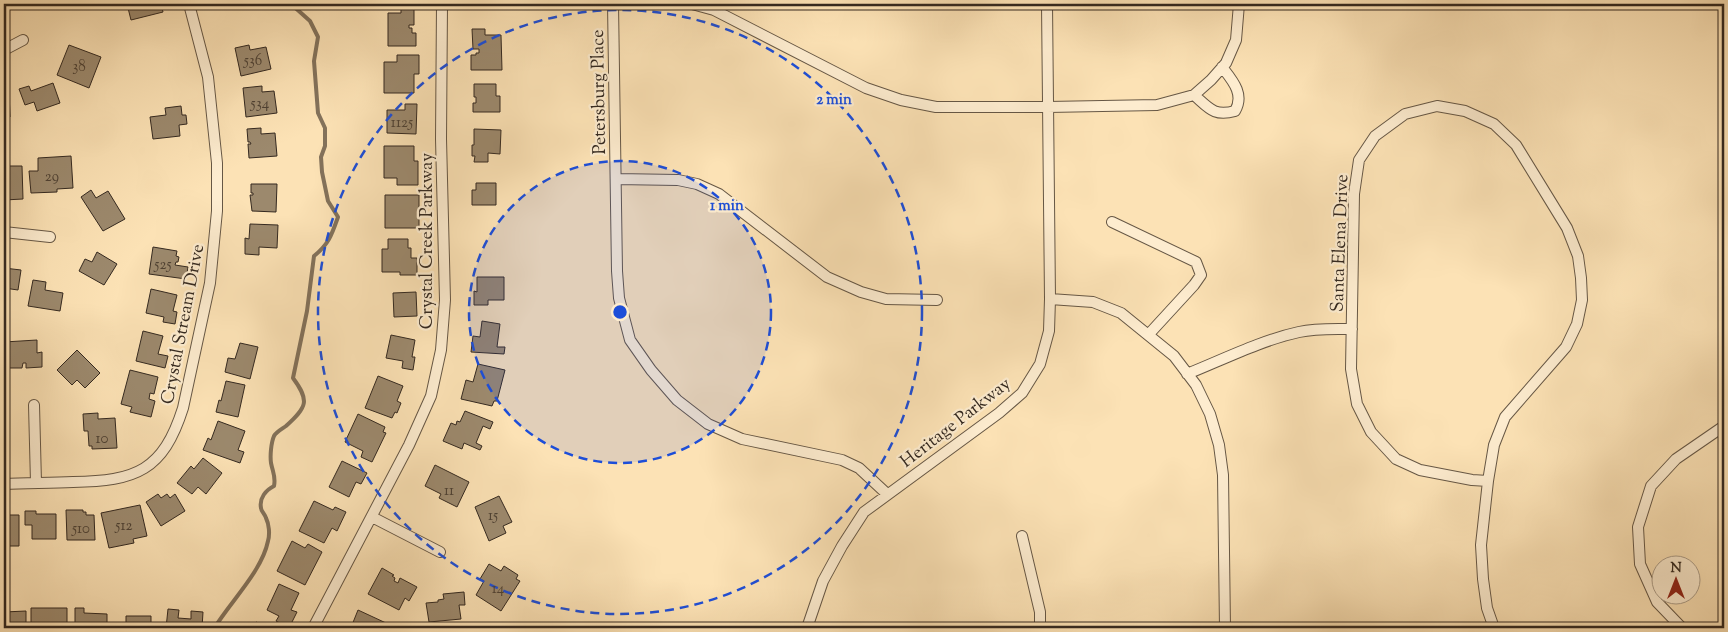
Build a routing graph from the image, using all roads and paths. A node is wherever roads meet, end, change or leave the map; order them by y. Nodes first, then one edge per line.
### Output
1 (189, 4) edge
2 (442, 4) edge
3 (613, 4) edge
4 (692, 4) edge
5 (1047, 4) edge
6 (1239, 4) edge
7 (23, 40) dead end
8 (4, 50) edge
9 (1222, 67) junction
10 (1194, 95) junction
11 (1048, 107) junction
12 (616, 179) junction
13 (1112, 222) dead end
14 (4, 232) edge
15 (50, 237) dead end
16 (1050, 299) junction
17 (937, 300) dead end
18 (1352, 329) junction
19 (1149, 334) junction
20 (1187, 374) junction
21 (34, 405) dead end
22 (1724, 426) edge
23 (1488, 481) junction
24 (36, 483) junction
25 (4, 484) edge
26 (887, 494) junction
27 (372, 517) junction
28 (1022, 536) dead end
29 (440, 552) dead end
30 (313, 628) edge
31 (808, 628) edge
32 (1040, 628) edge
33 (1225, 628) edge
34 (1494, 628) edge
35 (1682, 628) edge

1 - 24 street, Crystal Stream Drive
2 - 27 street, Crystal Creek Parkway
3 - 12 street, Petersburg Place
4 - 11 street
5 - 11 street, Heritage Parkway
6 - 9 street
7 - 8 street
9 - 10 street
9 - 10 street
10 - 11 street
11 - 16 street, Heritage Parkway
12 - 17 street
12 - 26 street, Petersburg Place
13 - 19 street
14 - 15 street
16 - 19 street
16 - 26 street, Heritage Parkway
18 - 20 street
18 - 23 street, Santa Elena Drive
18 - 23 street, Santa Elena Drive
19 - 20 street
20 - 33 street
21 - 24 street
22 - 35 street
23 - 34 street, Santa Elena Drive
24 - 25 street, Crystal Stream Drive
26 - 31 street, Heritage Parkway
27 - 29 street
27 - 30 street, Crystal Creek Parkway
28 - 32 street

